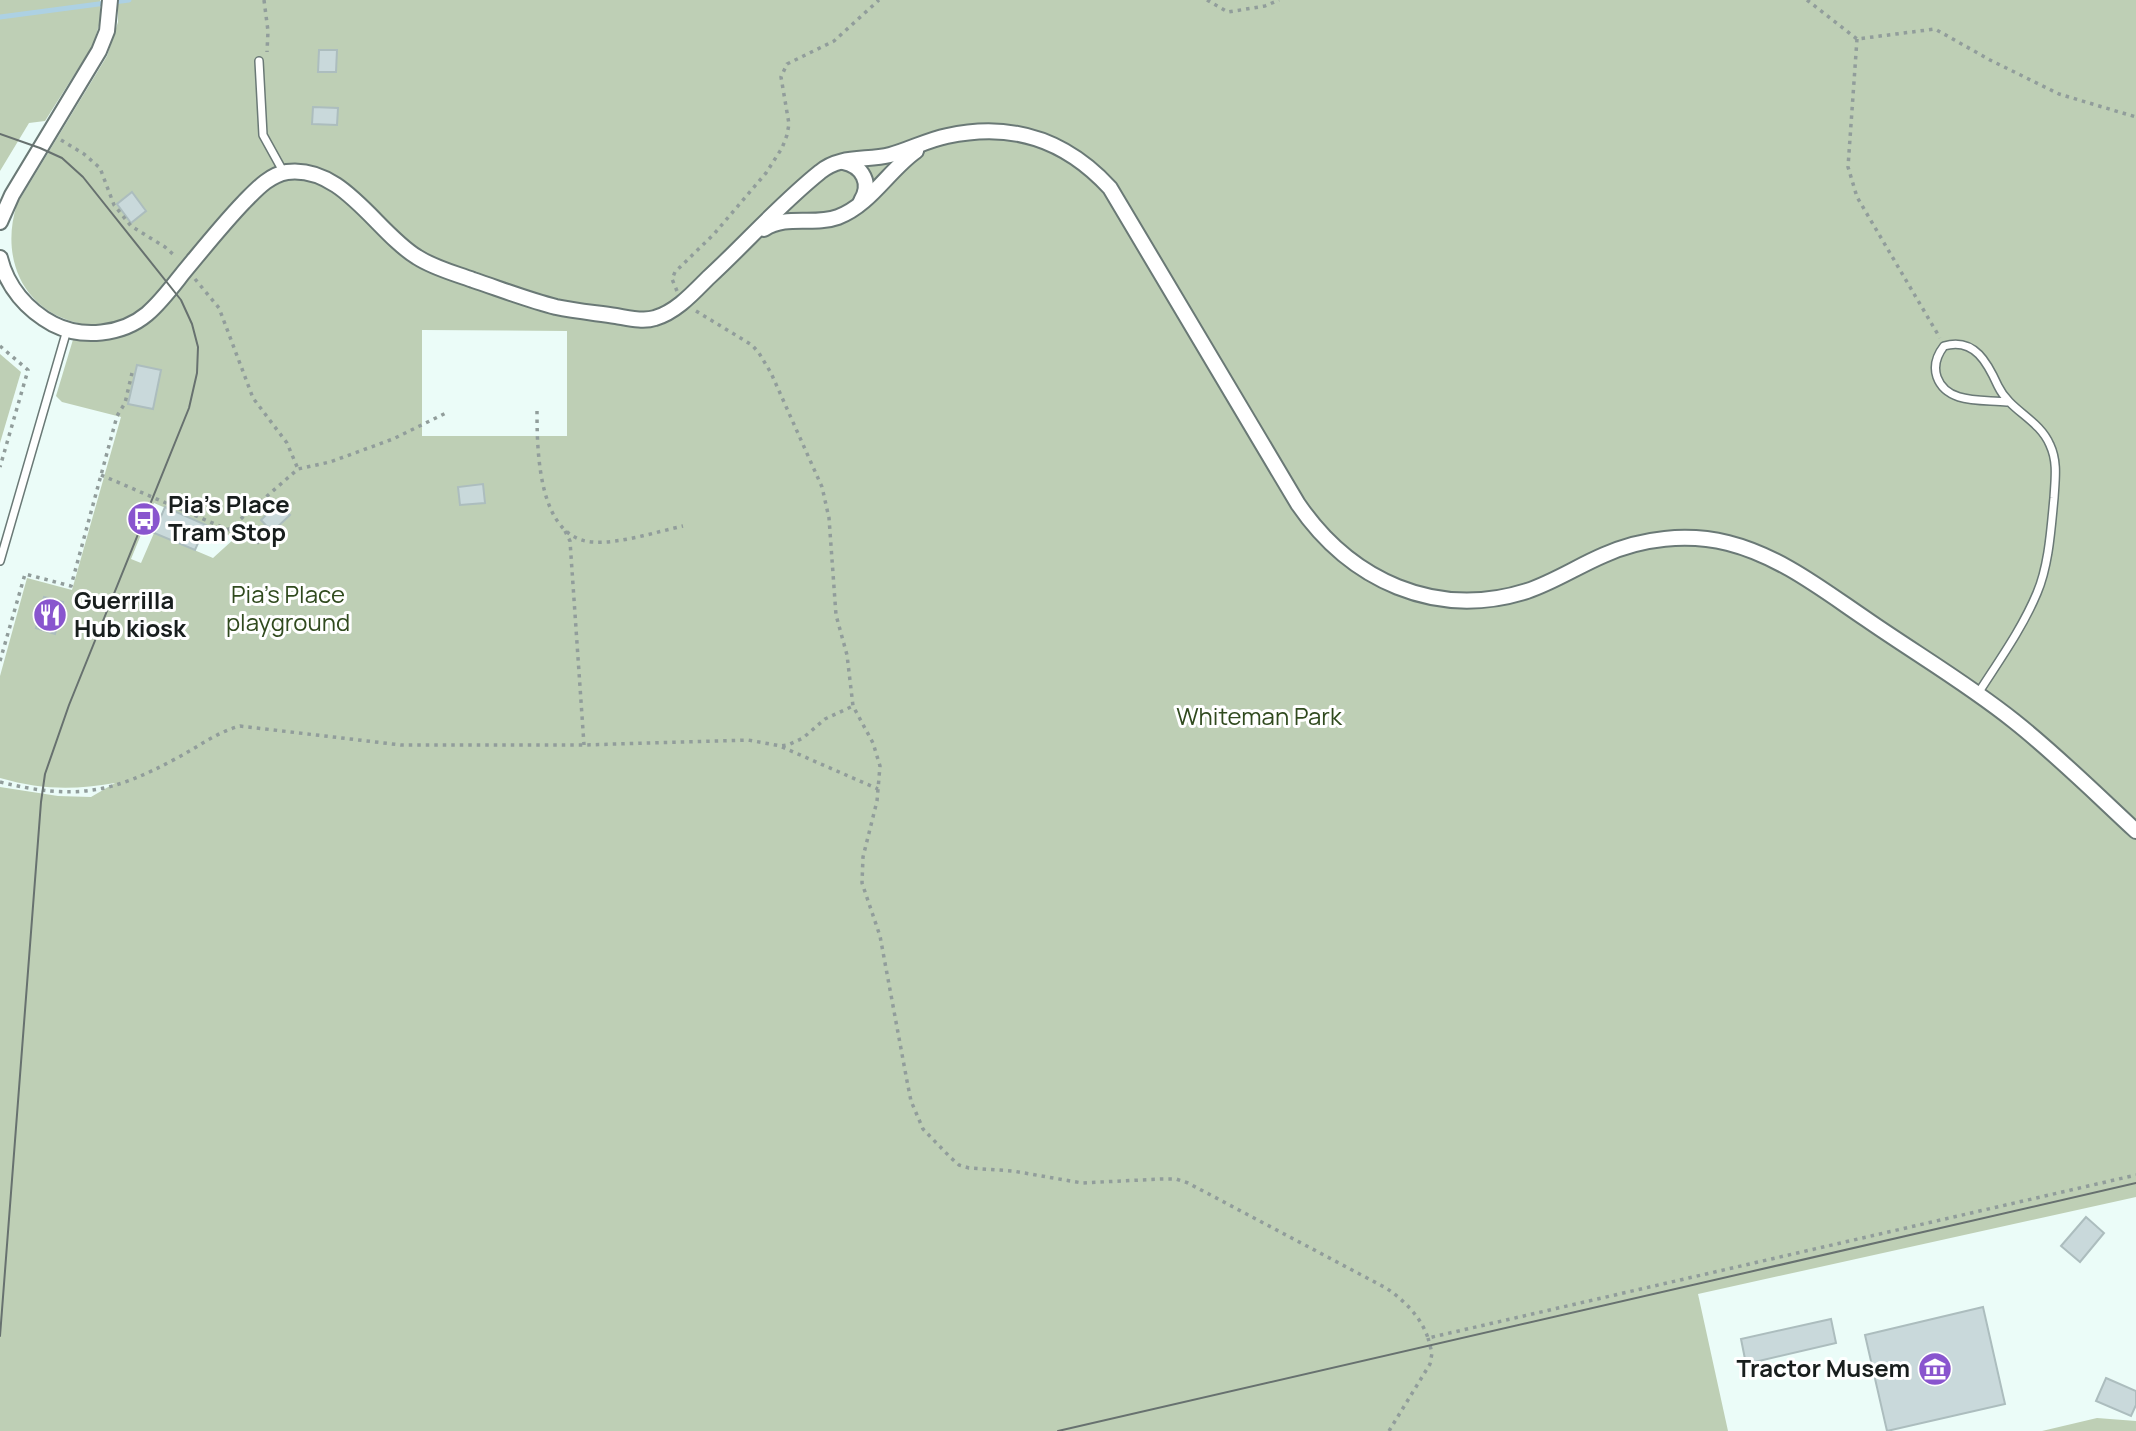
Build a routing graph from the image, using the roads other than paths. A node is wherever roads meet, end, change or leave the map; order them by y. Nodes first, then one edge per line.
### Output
1 (110, 5) edge
2 (259, 61) road end
3 (929, 142) junction
4 (838, 161) junction
5 (284, 173) junction
6 (859, 204) junction
7 (0, 222) edge
8 (744, 245) junction
9 (1, 264) edge
10 (67, 330) junction
11 (2007, 402) junction
12 (0, 561) edge
13 (1977, 695) junction
14 (2136, 831) edge

1 - 7 street
2 - 5 lane
3 - 4 street
3 - 6 street
3 - 13 street
4 - 6 street
4 - 8 street
5 - 8 street
5 - 10 street
6 - 8 street
9 - 10 street
10 - 12 lane
11 - 11 lane
11 - 13 lane
13 - 14 street

